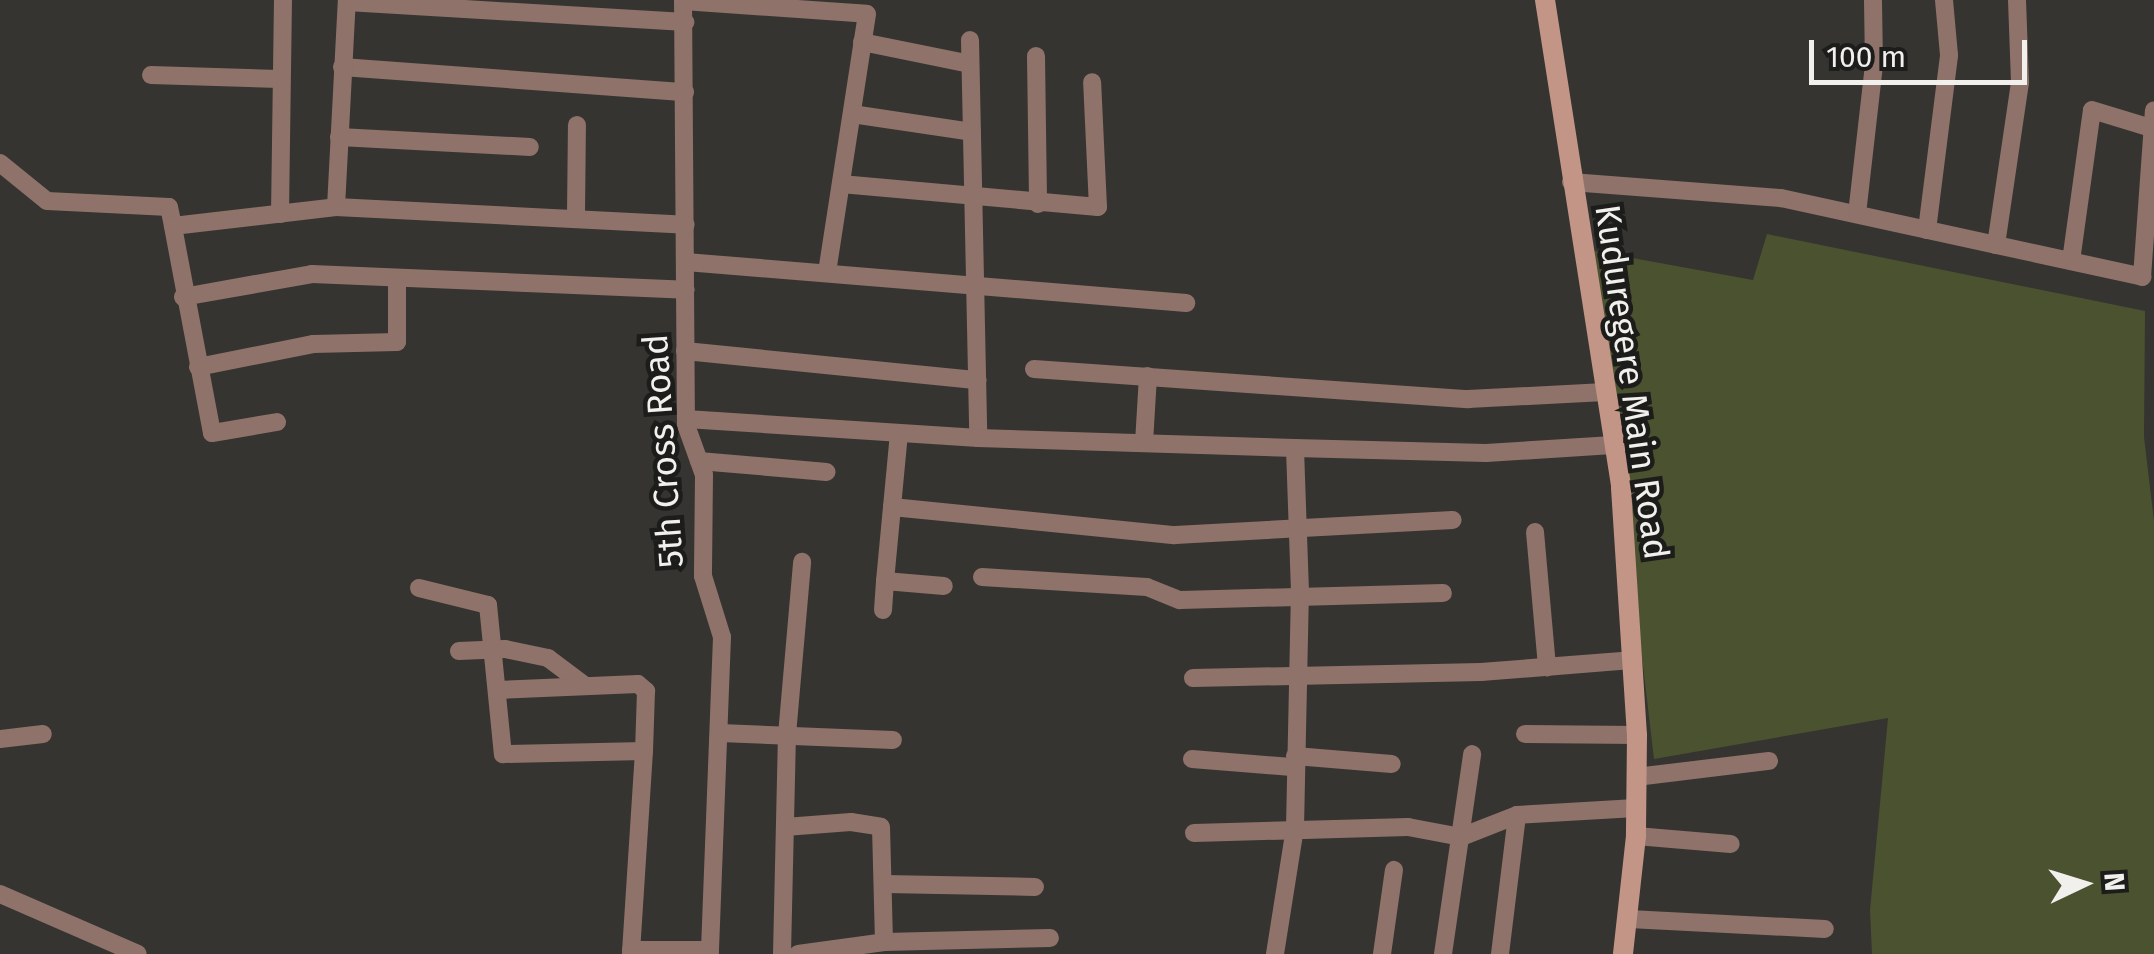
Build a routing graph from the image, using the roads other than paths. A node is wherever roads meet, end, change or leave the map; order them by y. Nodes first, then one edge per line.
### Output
1 (283, 0) edge
2 (683, 0) edge
3 (1546, 0) edge
4 (1872, 0) edge
5 (1944, 0) edge
6 (2017, 0) edge
7 (347, 1) edge
8 (684, 22) junction
9 (970, 40) dead end
10 (862, 42) junction
11 (1036, 56) dead end
12 (970, 64) junction
13 (342, 67) junction
14 (151, 75) dead end
15 (279, 79) junction
16 (1092, 82) dead end
17 (685, 92) junction
18 (852, 114) junction
19 (2154, 122) edge
20 (577, 126) dead end
21 (972, 132) junction
22 (339, 137) junction
23 (530, 147) dead end
24 (0, 163) edge
25 (1571, 182) junction
26 (841, 184) junction
27 (975, 200) junction
28 (1038, 204) junction
29 (336, 207) junction
30 (280, 214) junction
31 (1857, 214) junction
32 (576, 215) junction
33 (686, 224) junction
34 (173, 226) junction
35 (1927, 230) junction
36 (1996, 245) junction
37 (686, 262) junction
38 (2071, 262) junction
39 (827, 273) junction
40 (397, 278) junction
41 (975, 284) junction
42 (686, 290) junction
43 (183, 297) junction
44 (1186, 303) dead end
45 (685, 351) junction
46 (198, 368) junction
47 (1034, 369) dead end
48 (1148, 376) junction
49 (978, 380) junction
50 (1606, 392) junction
51 (686, 419) junction
52 (277, 422) dead end
53 (899, 432) junction
54 (978, 438) junction
55 (1144, 443) junction
56 (1614, 444) junction
57 (1295, 448) junction
58 (699, 461) junction
59 (827, 472) dead end
60 (892, 508) junction
61 (1453, 520) dead end
62 (1296, 527) junction
63 (1535, 532) dead end
64 (802, 562) dead end
65 (982, 577) dead end
66 (885, 580) junction
67 (944, 586) dead end
68 (420, 588) dead end
69 (1300, 592) junction
70 (1442, 594) dead end
71 (883, 610) dead end
72 (492, 650) junction
73 (460, 651) dead end
74 (1632, 660) junction
75 (1547, 666) junction
76 (1294, 676) junction
77 (1193, 678) dead end
78 (584, 685) junction
79 (496, 690) junction
80 (720, 733) junction
81 (43, 734) dead end
82 (1525, 734) dead end
83 (787, 736) junction
84 (1637, 736) junction
85 (0, 738) edge
86 (893, 740) dead end
87 (644, 751) junction
88 (1472, 754) dead end
89 (1192, 760) dead end
90 (1768, 761) dead end
91 (1294, 762) junction
92 (1392, 764) dead end
93 (1636, 778) junction
94 (1636, 808) junction
95 (1517, 815) junction
96 (785, 827) junction
97 (1295, 828) junction
98 (1194, 834) dead end
99 (1636, 836) junction
100 (1462, 837) junction
101 (1731, 844) dead end
102 (1394, 870) dead end
103 (885, 884) junction
104 (1034, 887) dead end
105 (0, 894) edge
106 (1628, 919) junction
107 (1825, 929) dead end
108 (1050, 938) dead end
109 (884, 942) junction
110 (631, 952) edge
111 (710, 952) edge
112 (138, 954) edge
113 (782, 954) edge
114 (798, 954) edge
115 (1276, 954) edge
116 (1382, 954) edge
117 (1443, 954) edge
118 (1500, 954) edge
119 (1622, 954) edge

1 - 15 street
2 - 8 street, 5th Cross Road
2 - 10 street
3 - 25 street, Kuduregere Main Road
4 - 31 street
5 - 35 street
6 - 36 street
7 - 8 street
7 - 13 street
8 - 17 street, 5th Cross Road
9 - 12 street
10 - 12 street
10 - 18 street
11 - 28 street
12 - 21 street
13 - 17 street
13 - 22 street
14 - 15 street
15 - 30 street
16 - 28 street
17 - 33 street, 5th Cross Road
18 - 21 street
18 - 26 street
19 - 38 street
19 - 38 street
20 - 32 street
21 - 27 street
22 - 23 street
22 - 29 street
24 - 34 street
25 - 31 street
25 - 50 street, Kuduregere Main Road
26 - 27 street
26 - 39 street
27 - 28 street
27 - 41 street
29 - 30 street
29 - 32 street
30 - 34 street
31 - 35 street
32 - 33 street
33 - 37 street, 5th Cross Road
34 - 43 street
35 - 36 street
36 - 38 street
37 - 39 street
37 - 42 street, 5th Cross Road
39 - 41 street
40 - 42 street
40 - 43 street
40 - 46 street
41 - 44 street
41 - 49 street
42 - 45 street, 5th Cross Road
43 - 46 street
45 - 49 street
45 - 51 street, 5th Cross Road
46 - 52 street
47 - 48 street
48 - 50 street
48 - 55 street
49 - 54 street
50 - 56 street, Kuduregere Main Road
51 - 53 street
51 - 58 street, 5th Cross Road
53 - 54 street
53 - 60 street
54 - 55 street
55 - 57 street
56 - 57 street
56 - 74 street, Kuduregere Main Road
57 - 62 street
58 - 59 street
58 - 80 street, 5th Cross Road
60 - 62 street
60 - 66 street
61 - 62 street
62 - 69 street
63 - 75 street
64 - 83 street
65 - 69 street
66 - 67 street
66 - 71 street
68 - 72 street
69 - 70 street
69 - 76 street
72 - 73 street
72 - 78 street
72 - 79 street
74 - 75 street
74 - 84 street, Kuduregere Main Road
75 - 76 street
76 - 77 street
76 - 91 street
78 - 79 street
78 - 87 street
79 - 87 street
80 - 83 street
80 - 111 street, 5th Cross Road
81 - 85 street
82 - 84 street
83 - 86 street
83 - 96 street
84 - 93 street, Kuduregere Main Road
87 - 110 street
88 - 100 street
89 - 91 street
90 - 93 street
91 - 92 street
91 - 97 street
93 - 94 street, Kuduregere Main Road
94 - 95 street
94 - 99 street, Kuduregere Main Road
95 - 100 street
95 - 118 street
96 - 103 street
96 - 113 street
97 - 98 street
97 - 100 street
97 - 115 street
99 - 101 street
99 - 106 street, Kuduregere Main Road
100 - 117 street
102 - 116 street
103 - 104 street
103 - 109 street
105 - 112 street
106 - 107 street
106 - 119 street, Kuduregere Main Road
108 - 109 street
109 - 114 street
110 - 111 street

